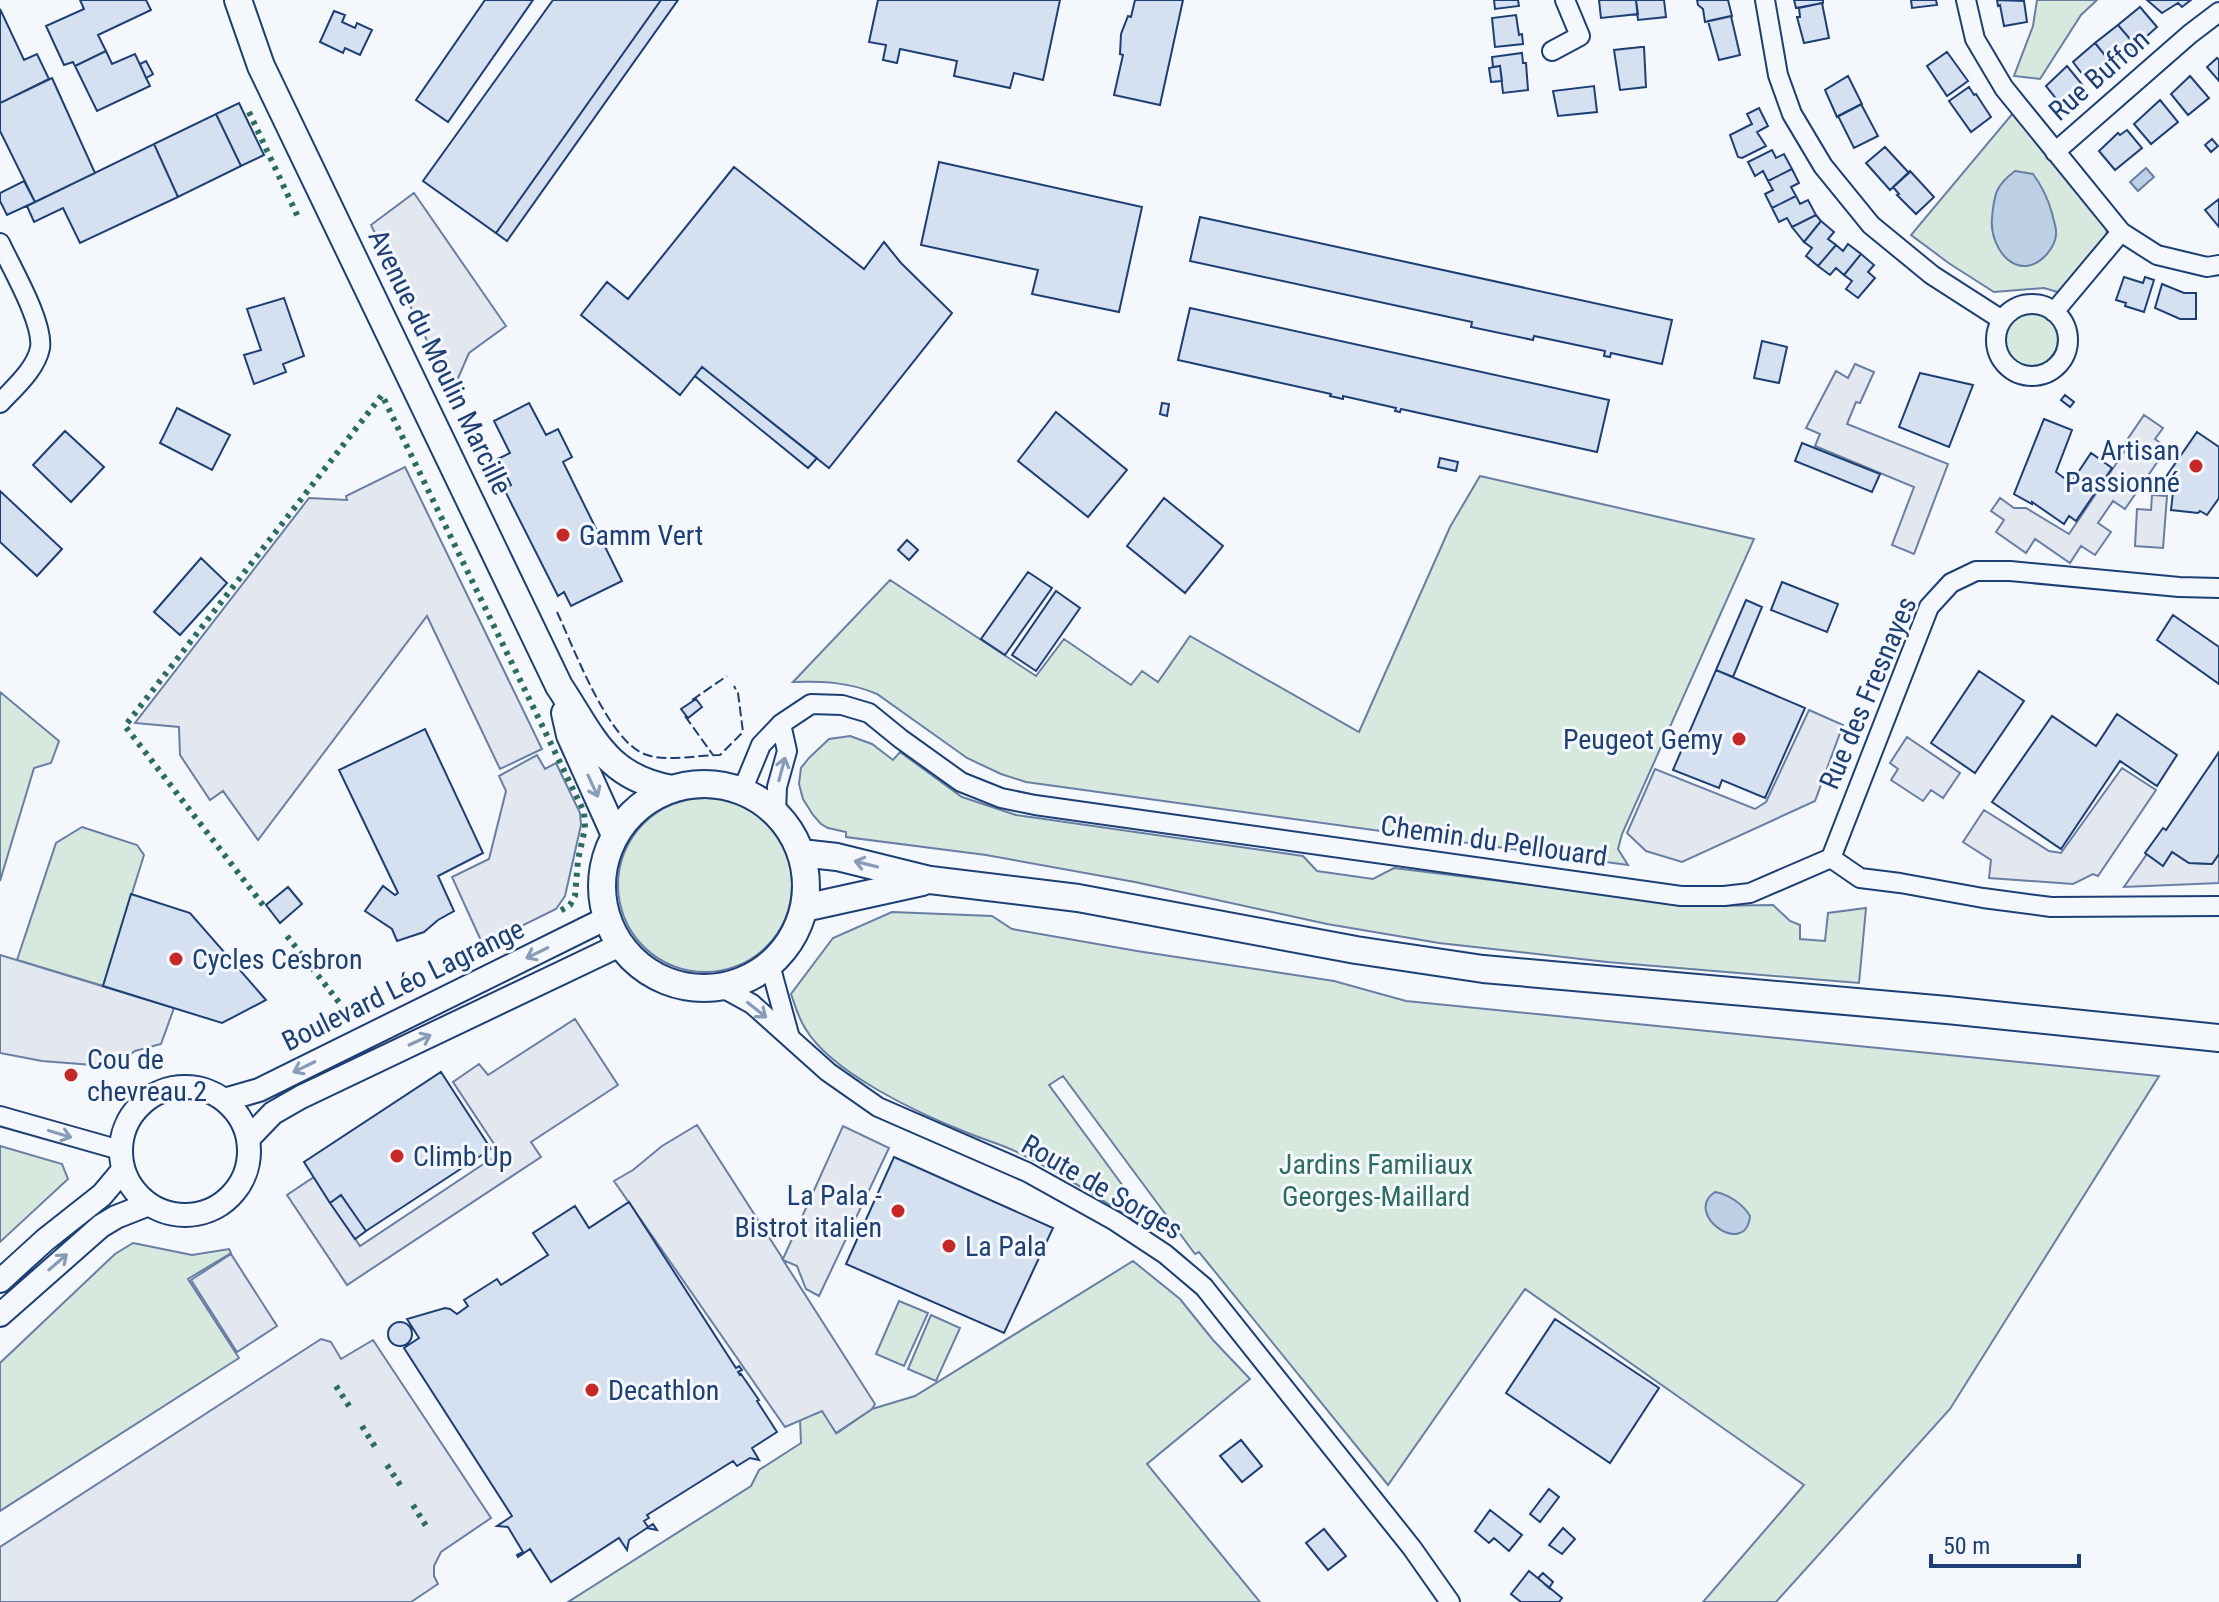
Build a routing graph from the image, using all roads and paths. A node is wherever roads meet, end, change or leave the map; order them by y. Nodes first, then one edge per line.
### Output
1 (220, 0) edge
2 (238, 0) edge
3 (1565, 0) edge
4 (1765, 0) edge
5 (1966, 0) edge
6 (2219, 12) edge
7 (1552, 51) dead end
8 (261, 66) junction
9 (2055, 152) junction
10 (2121, 232) junction
11 (0, 243) edge
12 (2219, 265) edge
13 (2054, 312) junction
14 (2002, 320) junction
15 (0, 403) edge
16 (2219, 588) edge
17 (559, 686) junction
18 (781, 724) junction
19 (672, 789) junction
20 (742, 791) junction
21 (776, 814) junction
22 (615, 835) junction
23 (801, 853) junction
24 (1831, 858) junction
25 (930, 880) junction
26 (2219, 906) edge
27 (804, 908) junction
28 (607, 918) junction
29 (620, 945) junction
30 (770, 965) junction
31 (721, 987) junction
32 (790, 1038) junction
33 (2219, 1038) edge
34 (224, 1100) junction
35 (0, 1116) edge
36 (248, 1139) junction
37 (122, 1160) junction
38 (149, 1204) junction
39 (0, 1281) edge
40 (0, 1315) edge
41 (1450, 1602) edge

1 - 8 main road, Avenue du Moulin Marcille
2 - 8 main road, Avenue du Moulin Marcille
3 - 7 street
4 - 14 street
5 - 9 street
6 - 9 street, Rue Buffon
8 - 17 main road, Avenue du Moulin Marcille
9 - 10 street
10 - 12 street
10 - 13 street
11 - 15 street
13 - 14 street
13 - 14 street
16 - 24 street, Rue des Fresnayes
17 - 19 main road, Avenue du Moulin Marcille
17 -> 22 main road, Avenue du Moulin Marcille
18 - 20 street, Chemin du Pellouard
21 -> 18 street
18 - 24 street, Chemin du Pellouard
19 - 20 main road
19 - 22 main road
20 - 21 main road
21 - 23 main road
22 - 28 main road
25 -> 23 main road
23 - 27 main road
24 - 26 street
25 - 27 main road
25 - 33 main road
27 - 30 main road
28 - 29 main road
28 -> 34 street, Boulevard Léo Lagrange
29 - 31 main road
36 -> 29 street, Boulevard Léo Lagrange
30 - 31 main road
30 - 32 street
31 -> 32 street, Route de Sorges
32 - 41 street, Route de Sorges
34 - 36 street
34 - 37 street
35 -> 37 street
36 - 38 street
37 - 38 street
37 - 39 street
40 -> 38 street

